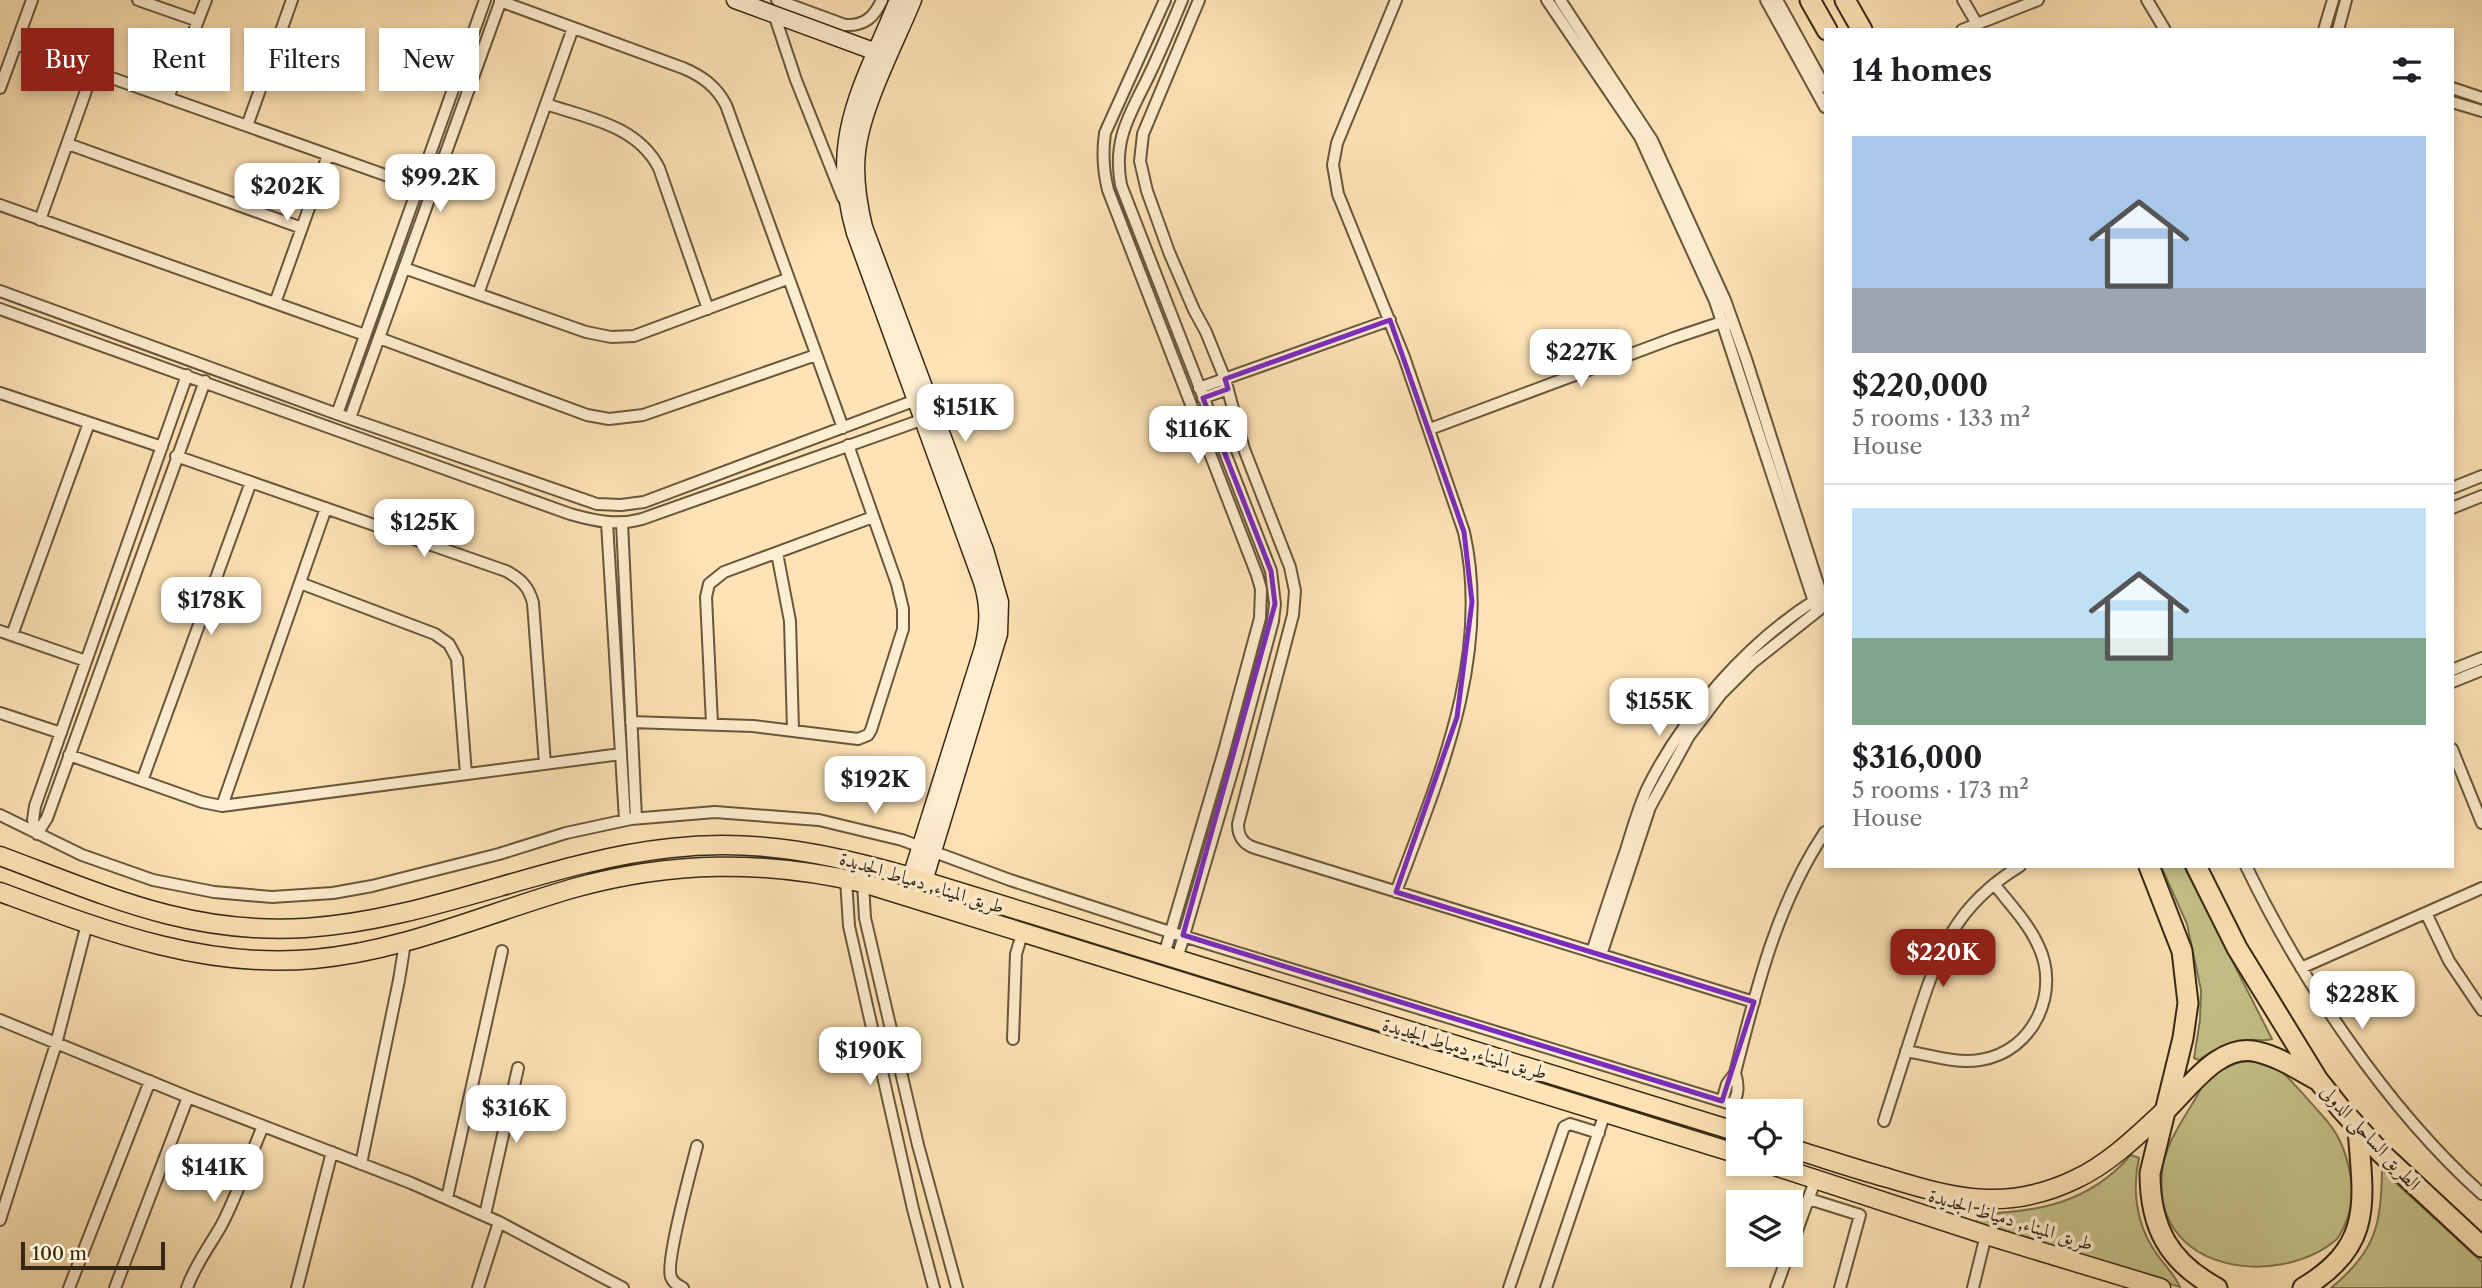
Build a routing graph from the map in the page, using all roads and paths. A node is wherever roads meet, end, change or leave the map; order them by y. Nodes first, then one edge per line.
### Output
1 (32, 0) edge
2 (138, 0) edge
3 (206, 0) edge
4 (292, 0) edge
5 (485, 0) edge
6 (501, 0) edge
7 (735, 0) edge
8 (882, 0) edge
9 (898, 0) edge
10 (913, 0) edge
11 (1165, 0) edge
12 (1182, 0) edge
13 (1199, 0) edge
14 (1396, 0) edge
15 (1547, 0) edge
16 (1560, 0) edge
17 (1766, 0) edge
18 (1777, 0) edge
19 (1810, 0) edge
20 (1845, 0) edge
21 (1963, 0) edge
22 (2038, 0) edge
23 (2147, 0) edge
24 (2333, 0) edge
25 (2346, 0) edge
26 (776, 7) edge
27 (198, 21) junction
28 (1977, 24) junction
29 (573, 28) junction
30 (1826, 28) edge
31 (1861, 28) edge
32 (1967, 28) edge
33 (2164, 28) edge
34 (2325, 28) edge
35 (2339, 28) edge
36 (16, 44) junction
37 (21, 46) edge
38 (883, 54) junction
39 (114, 79) edge
40 (1824, 85) edge
41 (0, 88) edge
42 (2454, 89) edge
43 (86, 91) edge
44 (168, 98) junction
45 (2482, 98) edge
46 (2454, 103) edge
47 (546, 104) junction
48 (1824, 105) edge
49 (2482, 111) edge
50 (247, 126) junction
51 (68, 144) junction
52 (328, 155) junction
53 (418, 187) junction
54 (0, 205) edge
55 (847, 208) junction
56 (40, 220) junction
57 (302, 228) junction
58 (404, 268) junction
59 (787, 279) junction
60 (0, 290) edge
61 (478, 294) junction
62 (275, 303) junction
63 (0, 309) edge
64 (708, 309) junction
65 (1390, 320) junction
66 (1723, 323) junction
67 (1735, 326) junction
68 (365, 335) junction
69 (379, 338) junction
70 (816, 355) junction
71 (187, 374) junction
72 (205, 381) junction
73 (1226, 384) junction
74 (0, 393) edge
75 (1201, 393) junction
76 (916, 400) junction
77 (337, 414) junction
78 (350, 418) junction
79 (924, 419) junction
80 (89, 423) junction
81 (842, 428) junction
82 (1430, 429) junction
83 (848, 445) junction
84 (162, 447) junction
85 (176, 456) junction
86 (949, 472) junction
87 (2482, 476) edge
88 (251, 482) junction
89 (2454, 487) edge
90 (2482, 496) edge
91 (2454, 507) edge
92 (326, 508) junction
93 (873, 517) junction
94 (607, 523) junction
95 (622, 523) junction
96 (777, 553) junction
97 (300, 583) junction
98 (1821, 602) edge
99 (0, 631) edge
100 (12, 635) junction
101 (2482, 657) edge
102 (86, 661) junction
103 (2454, 669) edge
104 (2482, 670) edge
105 (2454, 681) edge
106 (0, 713) edge
107 (631, 722) junction
108 (712, 724) junction
109 (793, 730) junction
110 (61, 733) junction
111 (621, 754) junction
112 (69, 755) junction
113 (2454, 755) edge
114 (545, 764) junction
115 (466, 774) junction
116 (142, 781) junction
117 (222, 806) junction
118 (0, 815) edge
119 (630, 819) junction
120 (2482, 823) edge
121 (37, 834) junction
122 (1824, 834) edge
123 (927, 849) junction
124 (0, 856) edge
125 (2017, 868) edge
126 (2150, 868) edge
127 (2197, 868) edge
128 (2247, 868) edge
129 (917, 879) junction
130 (854, 881) junction
131 (1994, 884) junction
132 (2482, 888) edge
133 (0, 892) edge
134 (1396, 892) junction
135 (2426, 914) junction
136 (87, 924) junction
137 (1170, 932) junction
138 (1022, 933) junction
139 (1183, 936) junction
140 (405, 943) junction
141 (502, 951) dead end
142 (1596, 953) junction
143 (1170, 957) junction
144 (2301, 968) junction
145 (1273, 988) junction
146 (1292, 994) junction
147 (1754, 1002) junction
148 (1267, 1009) junction
149 (2482, 1010) edge
150 (1286, 1014) junction
151 (0, 1020) edge
152 (1013, 1039) dead end
153 (57, 1044) junction
154 (1906, 1051) junction
155 (517, 1068) dead end
156 (2318, 1080) junction
157 (150, 1082) junction
158 (187, 1097) junction
159 (2165, 1110) junction
160 (1605, 1113) junction
161 (1884, 1121) dead end
162 (263, 1126) junction
163 (1726, 1128) edge
164 (2358, 1129) junction
165 (1599, 1133) junction
166 (697, 1146) dead end
167 (1726, 1150) edge
168 (332, 1152) junction
169 (1803, 1152) edge
170 (361, 1164) junction
171 (1803, 1174) edge
172 (1816, 1178) junction
173 (2482, 1194) edge
174 (447, 1198) junction
175 (1809, 1199) junction
176 (485, 1215) junction
177 (1803, 1215) edge
178 (0, 1220) edge
179 (499, 1222) junction
180 (1986, 1235) junction
181 (2482, 1248) edge
182 (1784, 1267) edge
183 (69, 1288) edge
184 (115, 1288) edge
185 (187, 1288) edge
186 (297, 1288) edge
187 (478, 1288) edge
188 (623, 1288) edge
189 (683, 1288) edge
190 (934, 1288) edge
191 (957, 1288) edge
192 (1509, 1288) edge
193 (1546, 1288) edge
194 (1776, 1288) edge
195 (1840, 1288) edge
196 (1973, 1288) edge
197 (2161, 1288) edge
198 (2217, 1288) edge
199 (2303, 1288) edge

1 - 36 street
2 - 27 street
3 - 27 street
4 - 50 street
5 - 53 street
6 - 29 street
6 - 58 street
7 - 26 street
8 - 26 street
9 - 38 street
10 - 38 street
11 - 137 street
12 - 75 street
13 - 73 street
14 - 65 street
15 - 66 street
16 - 67 street
17 - 48 street
18 - 40 street
19 - 30 highway
20 - 31 highway
21 - 28 street
22 - 28 street
23 - 33 street
24 - 34 street
25 - 35 street
26 - 38 street
26 - 55 street
27 - 44 street
28 - 32 street
29 - 47 street
29 - 59 street
36 - 37 street
36 - 41 street
38 - 55 street
38 - 86 street
39 - 44 street
42 - 45 street
43 - 51 street
44 - 50 street
46 - 49 street
47 - 61 street
47 - 64 street
50 - 52 street
51 - 56 street
51 - 57 street
52 - 53 street
52 - 57 street
53 - 68 street
54 - 56 street
55 - 76 street
56 - 62 street
57 - 62 street
58 - 61 street
58 - 69 street
59 - 64 street
59 - 70 street
60 - 77 street
61 - 64 street
62 - 68 street
63 - 71 street
65 - 73 street
65 - 82 street
66 - 67 street
66 - 82 street
66 - 98 street
67 - 98 street
68 - 77 street
69 - 70 street
69 - 78 street
70 - 81 street
71 - 72 street
71 - 84 street
72 - 85 street
72 - 94 street
73 - 75 street
73 - 134 street
74 - 80 street
75 - 139 street
76 - 79 street
76 - 81 street
77 - 78 street
78 - 81 street
79 - 83 street
79 - 86 street
80 - 84 street
80 - 100 street
82 - 134 street
83 - 93 street
83 - 95 street
84 - 102 street
85 - 88 street
85 - 112 street
86 - 123 street
87 - 89 street
88 - 92 street
88 - 116 street
90 - 91 street
92 - 97 street
92 - 114 street
93 - 96 street
93 - 109 street
94 - 95 street
94 - 111 street
95 - 107 street
96 - 108 street
96 - 109 street
97 - 115 street
97 - 117 street
98 - 142 street
99 - 100 street
100 - 102 street
101 - 103 street
102 - 110 street
104 - 105 street
106 - 110 street
107 - 108 street
107 - 119 street
108 - 109 street
110 - 121 street
111 - 114 street
111 - 119 street
112 - 116 street
112 - 121 street
113 - 120 street
114 - 115 street
115 - 117 street
116 - 117 street
118 - 121 street
119 - 121 street
119 - 123 street
122 - 147 street
123 - 129 street
123 - 137 street
124 - 129 main road, طريق الميناء, دمياط الجديدة
125 - 131 street
126 - 159 highway
127 - 156 highway, الطريق الساحلى الدولى
128 - 144 street
129 - 143 main road, طريق الميناء, دمياط الجديدة
130 - 138 main road, طريق الميناء, دمياط الجديدة
130 - 140 main road, طريق الميناء, دمياط الجديدة
130 - 190 street
130 - 191 street
131 - 154 street
131 - 154 street
132 - 135 street
133 - 136 main road, طريق الميناء, دمياط الجديدة
134 - 142 street
135 - 144 street
135 - 149 street
136 - 140 main road, طريق الميناء, دمياط الجديدة
136 - 153 street
137 - 139 street
137 - 143 street
138 - 148 main road, طريق الميناء, دمياط الجديدة
138 - 152 street
139 - 143 street
139 - 147 street
140 - 170 street
141 - 174 street
142 - 147 street
143 - 145 main road, طريق الميناء, دمياط الجديدة
144 - 173 street
145 - 146 main road, طريق الميناء, دمياط الجديدة
145 - 148 main road
146 - 150 main road
146 - 163 main road, طريق الميناء, دمياط الجديدة
148 - 150 main road, طريق الميناء, دمياط الجديدة
150 - 160 main road, طريق الميناء, دمياط الجديدة
151 - 153 street
153 - 157 street
153 - 178 street
154 - 161 street
155 - 176 street
156 - 159 highway
156 - 164 highway, الطريق الساحلى الدولى
157 - 158 street
157 - 183 street
158 - 162 street
158 - 184 street
159 - 169 main road, طريق الميناء, دمياط الجديدة
159 - 198 highway
160 - 165 street
160 - 167 main road, طريق الميناء, دمياط الجديدة
162 - 168 street
162 - 185 street
164 - 181 highway, الطريق الساحلى الدولى
164 - 199 highway
165 - 192 street
165 - 193 street
166 - 189 street
168 - 170 street
168 - 186 street
170 - 174 street
171 - 172 main road, طريق الميناء, دمياط الجديدة
172 - 175 street
172 - 180 main road, طريق الميناء, دمياط الجديدة
174 - 176 street
175 - 177 street
175 - 195 street
176 - 179 street
179 - 187 street
179 - 188 street
180 - 196 street
180 - 197 main road, طريق الميناء, دمياط الجديدة
182 - 194 street

